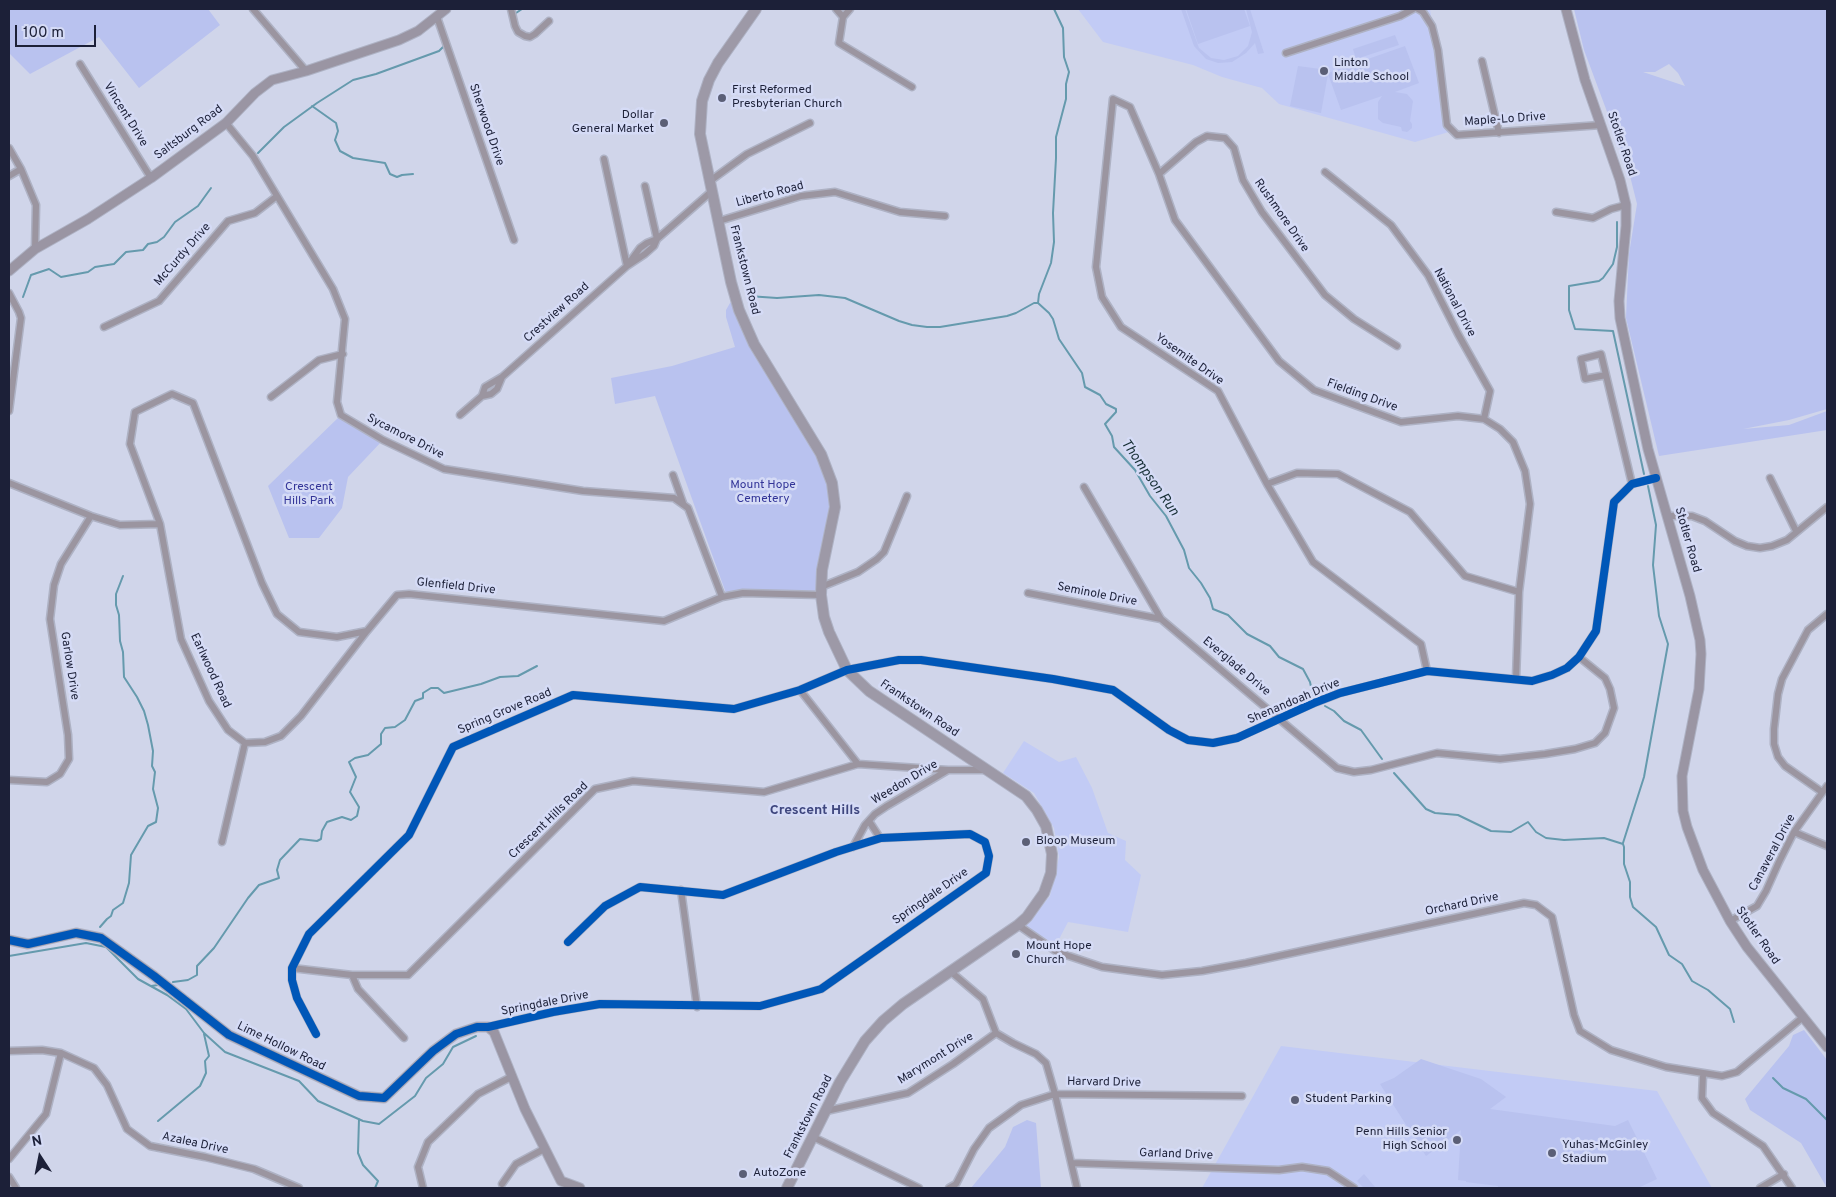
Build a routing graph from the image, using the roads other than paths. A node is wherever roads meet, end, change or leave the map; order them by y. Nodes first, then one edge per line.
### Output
1 (253, 9) edge
2 (446, 9) edge
3 (511, 9) edge
4 (756, 9) edge
5 (836, 9) edge
6 (850, 9) edge
7 (1413, 9) edge
8 (1418, 9) edge
9 (1566, 9) edge
10 (437, 17) junction
11 (843, 17) junction
12 (549, 21) dead end
13 (1286, 53) dead end
14 (1482, 61) dead end
15 (80, 64) dead end
16 (306, 71) junction
17 (912, 87) dead end
18 (1113, 98) joint
19 (226, 123) junction
20 (810, 123) dead end
21 (1601, 125) junction
22 (1499, 132) junction
23 (9, 148) edge
24 (604, 159) dead end
25 (21, 169) junction
26 (1325, 172) dead end
27 (1159, 174) junction
28 (9, 176) edge
29 (151, 178) junction
30 (645, 186) dead end
31 (711, 186) junction
32 (277, 196) junction
33 (1626, 205) junction
34 (1556, 212) dead end
35 (945, 216) dead end
36 (719, 221) junction
37 (657, 238) junction
38 (514, 240) dead end
39 (35, 249) junction
40 (627, 266) junction
41 (9, 271) edge
42 (9, 293) edge
43 (104, 327) dead end
44 (1397, 346) dead end
45 (343, 354) junction
46 (1606, 374) junction
47 (271, 397) dead end
48 (9, 411) edge
49 (460, 415) dead end
50 (1484, 419) junction
51 (672, 475) dead end
52 (1656, 478) junction
53 (1770, 478) dead end
54 (9, 483) edge
55 (1267, 484) junction
56 (1632, 484) junction
57 (1084, 486) dead end
58 (908, 496) dead end
59 (683, 503) junction
60 (1827, 506) edge
61 (92, 516) junction
62 (1667, 516) junction
63 (160, 524) junction
64 (1796, 532) junction
65 (821, 591) junction
66 (1519, 592) junction
67 (1028, 593) dead end
68 (722, 597) junction
69 (1827, 614) edge
70 (1161, 619) junction
71 (367, 631) junction
72 (1579, 657) junction
73 (847, 670) junction
74 (1427, 671) junction
75 (1516, 679) junction
76 (800, 690) junction
77 (1281, 719) junction
78 (246, 742) junction
79 (858, 764) junction
80 (948, 770) junction
81 (987, 770) junction
82 (9, 780) edge
83 (1827, 786) edge
84 (1822, 792) junction
85 (869, 821) junction
86 (1794, 832) junction
87 (880, 838) junction
88 (222, 842) dead end
89 (1827, 846) edge
90 (852, 847) junction
91 (681, 890) junction
92 (1730, 921) junction
93 (1018, 925) junction
94 (9, 940) edge
95 (568, 942) dead end
96 (292, 968) junction
97 (950, 971) junction
98 (352, 975) junction
99 (697, 1007) junction
100 (1803, 1016) junction
101 (488, 1027) junction
102 (996, 1032) junction
103 (316, 1034) dead end
104 (404, 1038) dead end
105 (1827, 1047) edge
106 (9, 1051) edge
107 (61, 1053) junction
108 (1703, 1074) junction
109 (511, 1077) junction
110 (1056, 1094) junction
111 (1242, 1096) dead end
112 (826, 1111) junction
113 (813, 1137) junction
114 (544, 1150) junction
115 (9, 1159) edge
116 (1072, 1163) junction
117 (1784, 1174) junction
118 (9, 1177) edge
119 (502, 1184) dead end
120 (16, 1188) edge
121 (299, 1188) edge
122 (423, 1188) edge
123 (580, 1188) edge
124 (787, 1188) edge
125 (919, 1188) edge
126 (949, 1188) edge
127 (1077, 1188) edge
128 (1354, 1188) edge
129 (1760, 1188) edge
130 (1792, 1188) edge

1 - 16 street
2 - 10 street, Saltsburg Road
3 - 12 street
4 - 31 main road, Frankstown Road
5 - 11 street
6 - 11 street
7 - 13 street
8 - 22 street, Maple-Lo Drive
9 - 21 street, Stotler Road
10 - 16 street, Saltsburg Road
10 - 38 street, Sherwood Drive
11 - 17 street
14 - 22 street
15 - 29 street, Vincent Drive
16 - 19 street, Saltsburg Road
18 - 27 street, Fielding Drive
18 - 55 street, Yosemite Drive
19 - 29 street, Saltsburg Road
19 - 32 street, Sycamore Drive
20 - 31 street, Crestview Road
21 - 22 street, Maple-Lo Drive
21 - 33 street, Stotler Road
23 - 25 street
24 - 40 street
25 - 28 street
25 - 39 street
26 - 50 street, National Drive
27 - 44 street, Rushmore Drive
27 - 50 street, Fielding Drive
29 - 39 street, Saltsburg Road
30 - 37 street
31 - 36 main road, Frankstown Road
31 - 37 street, Crestview Road
32 - 43 street, McCurdy Drive
32 - 45 street, Sycamore Drive
33 - 34 street
33 - 52 street, Stotler Road
35 - 36 street, Liberto Road
36 - 65 main road, Frankstown Road
37 - 40 street, Crestview Road
39 - 41 street, Saltsburg Road
40 - 49 street, Crestview Road
42 - 48 street
45 - 47 street
45 - 59 street, Sycamore Drive
46 - 46 street
46 - 56 street
50 - 66 street, Fielding Drive
51 - 59 street
52 - 56 street
52 - 62 street, Stotler Road
53 - 64 street
54 - 61 street
55 - 66 street
55 - 74 street, Yosemite Drive
56 - 72 street, Shenandoah Drive
57 - 70 street, Everglade Drive
58 - 65 street
59 - 68 street
60 - 64 street
61 - 63 street
61 - 82 street, Garlow Drive
62 - 64 street
62 - 92 street, Stotler Road
63 - 71 street
63 - 78 street, Earlwood Road
65 - 68 street, Glenfield Drive
65 - 73 main road, Frankstown Road
66 - 75 street, Fielding Drive
67 - 70 street, Seminole Drive
68 - 71 street, Glenfield Drive
69 - 84 street
70 - 77 street, Everglade Drive
71 - 78 street
72 - 75 street, Shenandoah Drive
72 - 77 street, Everglade Drive
73 - 76 street, Spring Grove Road
73 - 77 street, Shenandoah Drive
73 - 81 main road, Frankstown Road
74 - 75 street, Shenandoah Drive
74 - 77 street, Shenandoah Drive
76 - 79 street
76 - 96 street, Spring Grove Road
78 - 88 street
79 - 80 street, Crescent Hills Road
79 - 98 street, Crescent Hills Road
80 - 81 street, Weedon Drive
80 - 85 street, Weedon Drive
81 - 93 main road, Frankstown Road
83 - 84 street, Canaveral Drive
84 - 86 street, Canaveral Drive
85 - 87 street
85 - 90 street, Weedon Drive
86 - 89 street
86 - 92 street, Canaveral Drive
87 - 90 street, Springdale Drive
87 - 99 street, Springdale Drive
90 - 91 street, Springdale Drive
91 - 95 street, Springdale Drive
91 - 99 street
92 - 100 street, Stotler Road
93 - 97 main road, Frankstown Road
93 - 108 street, Orchard Drive
94 - 101 street, Lime Hollow Road
96 - 98 street, Crescent Hills Road
96 - 103 street
97 - 102 street
97 - 112 main road, Frankstown Road
98 - 104 street
99 - 101 street, Springdale Drive
100 - 105 street, Stotler Road
100 - 108 street, Orchard Drive
101 - 109 street
102 - 110 street
102 - 112 street, Marymont Drive
106 - 107 street, Azalea Drive
107 - 115 street
107 - 121 street, Azalea Drive
108 - 117 street
109 - 114 street
109 - 122 street
110 - 111 street, Harvard Drive
110 - 116 street
110 - 126 street, Harvard Drive
112 - 113 main road, Frankstown Road
113 - 124 main road, Frankstown Road
113 - 125 street
114 - 119 street
114 - 123 street
116 - 127 street
116 - 128 street, Garland Drive
117 - 129 street
117 - 130 street
118 - 120 street

